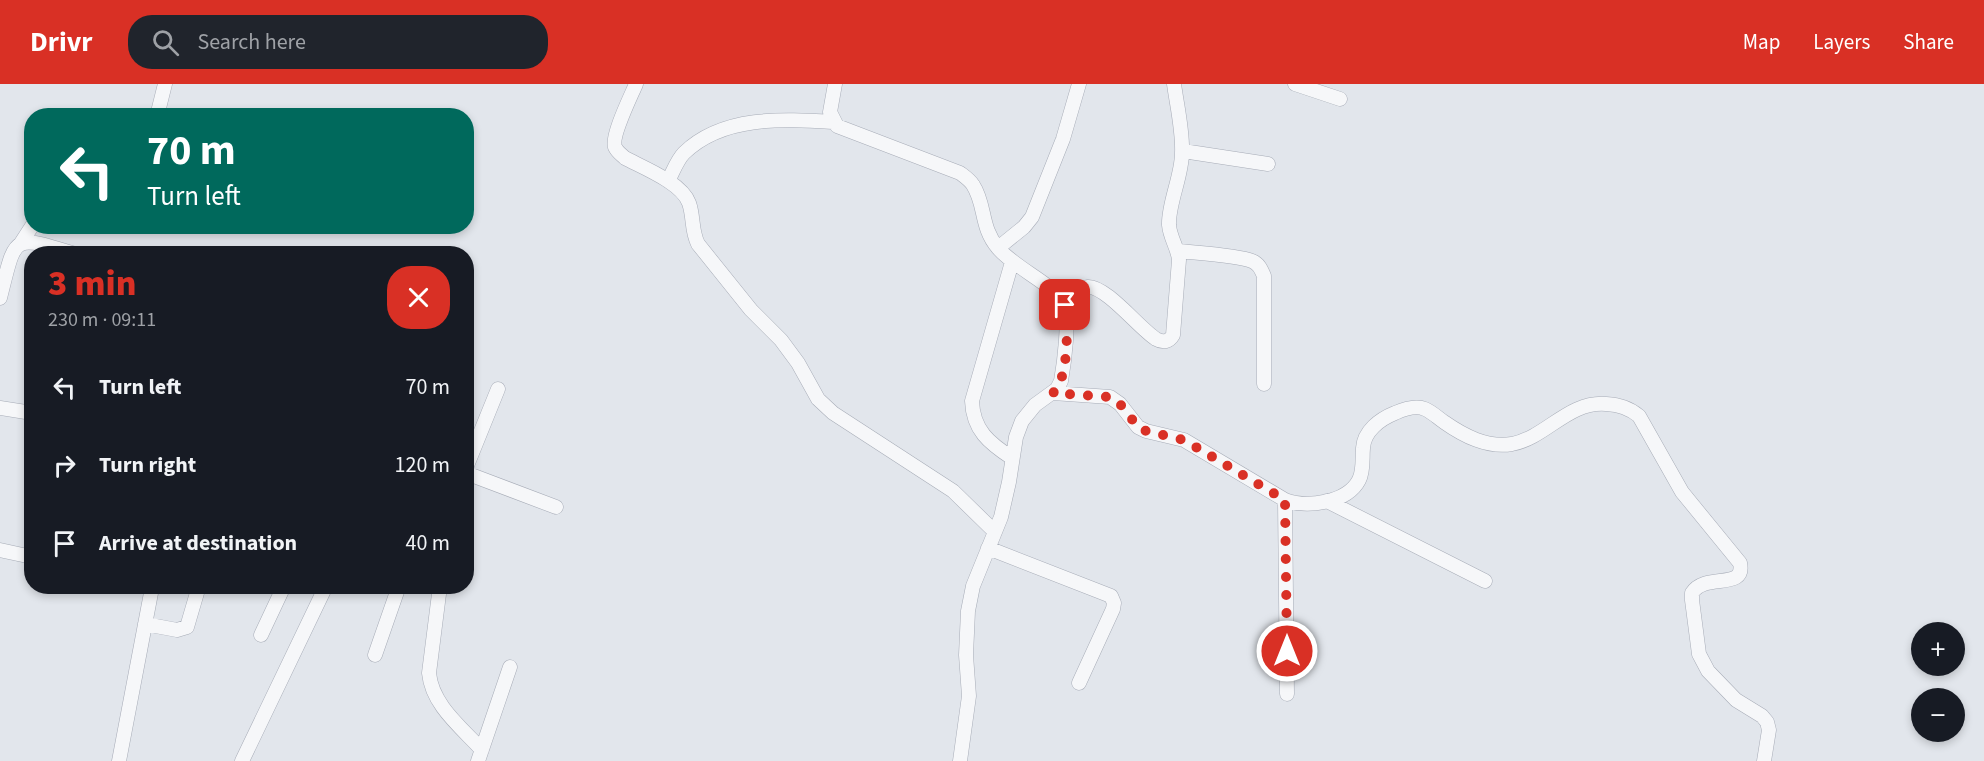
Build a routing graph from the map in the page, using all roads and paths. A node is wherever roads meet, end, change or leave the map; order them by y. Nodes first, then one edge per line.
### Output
1 (165, 84) edge
2 (636, 84) edge
3 (835, 84) edge
4 (1078, 84) edge
5 (1174, 84) edge
6 (1296, 84) edge
7 (1340, 99) dead end
8 (160, 108) edge
9 (834, 122) junction
10 (1183, 152) junction
11 (1268, 164) dead end
12 (668, 181) junction
13 (27, 234) edge
14 (21, 243) junction
15 (50, 246) edge
16 (998, 248) junction
17 (1179, 251) junction
18 (1012, 262) junction
19 (0, 298) edge
20 (1061, 298) junction
21 (1264, 384) dead end
22 (498, 389) dead end
23 (1053, 393) junction
24 (0, 408) edge
25 (24, 412) edge
26 (474, 448) edge
27 (1012, 458) junction
28 (474, 476) edge
29 (1285, 500) junction
30 (1328, 501) junction
31 (556, 507) dead end
32 (995, 532) junction
33 (988, 548) junction
34 (0, 550) edge
35 (24, 555) edge
36 (1485, 581) dead end
37 (151, 594) edge
38 (197, 594) edge
39 (280, 594) edge
40 (322, 594) edge
41 (396, 594) edge
42 (439, 594) edge
43 (145, 624) junction
44 (261, 635) dead end
45 (375, 655) dead end
46 (510, 667) dead end
47 (1079, 683) dead end
48 (1287, 694) dead end
49 (480, 756) edge
50 (119, 761) edge
51 (242, 761) edge
52 (960, 761) edge
53 (1764, 761) edge

1 - 8 street
2 - 12 street
3 - 9 street
4 - 16 street
5 - 10 street
6 - 7 street
9 - 12 street
9 - 16 street
10 - 11 street
10 - 17 street
12 - 32 street
13 - 14 street
14 - 15 street
14 - 19 street
16 - 18 street
17 - 20 street
17 - 21 street
18 - 20 street
18 - 27 street
20 - 23 street
22 - 26 street
23 - 27 street
23 - 29 street
24 - 25 street
27 - 32 street
28 - 31 street
29 - 30 street
29 - 48 street
30 - 36 street
30 - 53 street
32 - 33 street
33 - 47 street
33 - 52 street
34 - 35 street
37 - 43 street
38 - 43 street
39 - 44 street
40 - 51 street
41 - 45 street
42 - 49 street
43 - 50 street
46 - 49 street

